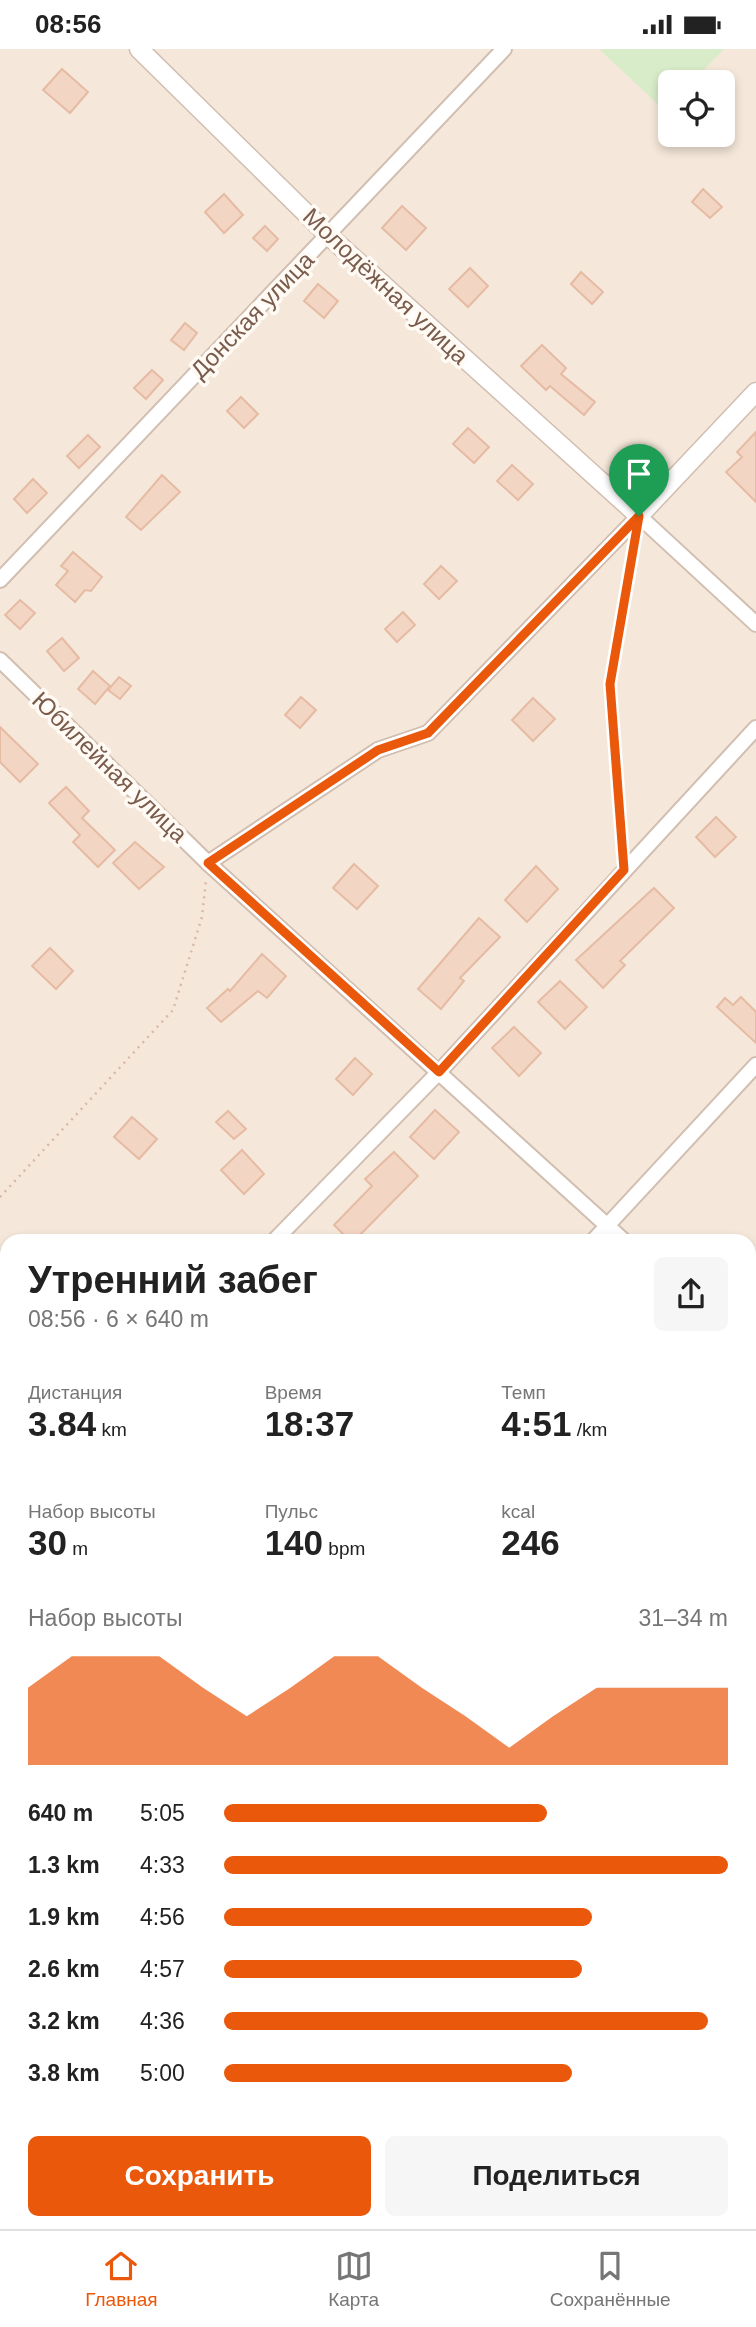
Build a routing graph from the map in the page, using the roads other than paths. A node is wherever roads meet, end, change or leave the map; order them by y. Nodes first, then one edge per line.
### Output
1 (139, 49) edge
2 (504, 49) edge
3 (328, 235) junction
4 (756, 392) edge
5 (639, 516) junction
6 (0, 580) edge
7 (756, 624) edge
8 (0, 660) edge
9 (756, 728) edge
10 (208, 863) junction
11 (756, 1065) edge
12 (439, 1072) junction
13 (607, 1225) junction
14 (281, 1234) edge
15 (599, 1234) edge
16 (617, 1234) edge

1 - 3 street, Молодёжная улица
2 - 3 street, Донская улица
3 - 5 street, Молодёжная улица
3 - 6 street, Донская улица
4 - 5 street
5 - 7 street
5 - 10 street
8 - 10 street, Юбилейная улица
9 - 12 street
10 - 12 street, Юбилейная улица
11 - 13 street
12 - 13 street, Юбилейная улица
12 - 14 street
13 - 15 street
13 - 16 street, Юбилейная улица

